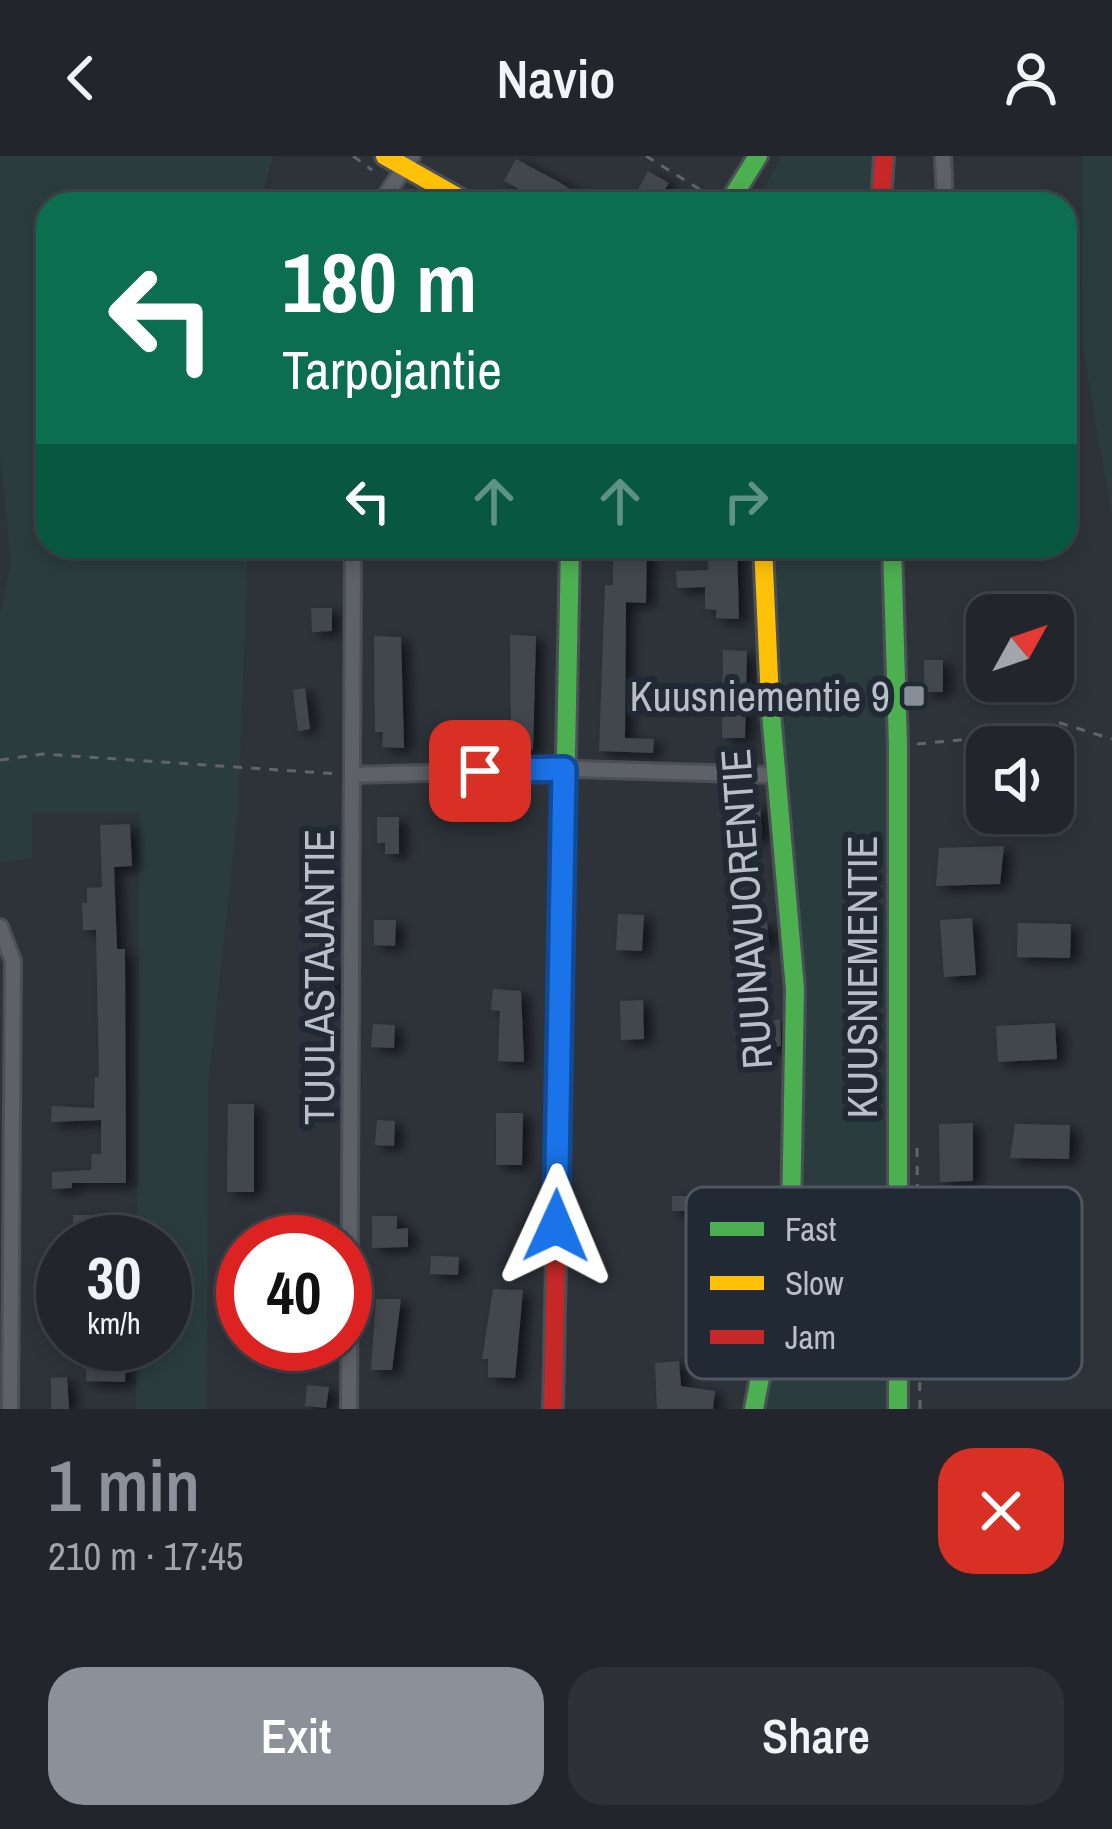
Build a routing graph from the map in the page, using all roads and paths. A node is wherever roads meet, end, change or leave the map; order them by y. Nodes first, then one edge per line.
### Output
1 (386, 156) edge
2 (646, 156) edge
3 (758, 156) edge
4 (884, 156) edge
5 (943, 156) edge
6 (409, 162) edge
7 (388, 192) edge
8 (453, 192) edge
9 (706, 192) edge
10 (731, 192) edge
11 (882, 192) edge
12 (944, 192) edge
13 (353, 558) edge
14 (570, 558) edge
15 (764, 558) edge
16 (892, 558) edge
17 (1112, 739) edge
18 (898, 746) junction
19 (0, 760) edge
20 (564, 769) junction
21 (352, 775) junction
22 (773, 775) junction
23 (0, 927) edge
24 (792, 1187) edge
25 (898, 1187) edge
26 (760, 1379) edge
27 (10, 1409) edge
28 (349, 1409) edge
29 (553, 1409) edge
30 (754, 1409) edge

1 - 6 street
2 - 9 path
3 - 10 street
4 - 11 street
5 - 12 street
6 - 7 street
6 - 8 street
13 - 21 street, TUULASTAJANTIE
14 - 20 street
15 - 22 street, RUUNAVUORENTIE
16 - 18 street, KUUSNIEMENTIE
17 - 18 path
18 - 25 street, KUUSNIEMENTIE
19 - 21 path
20 - 21 street
20 - 22 street
20 - 29 street
21 - 28 street, TUULASTAJANTIE
22 - 24 street, RUUNAVUORENTIE
23 - 27 street
26 - 30 street, RUUNAVUORENTIE

